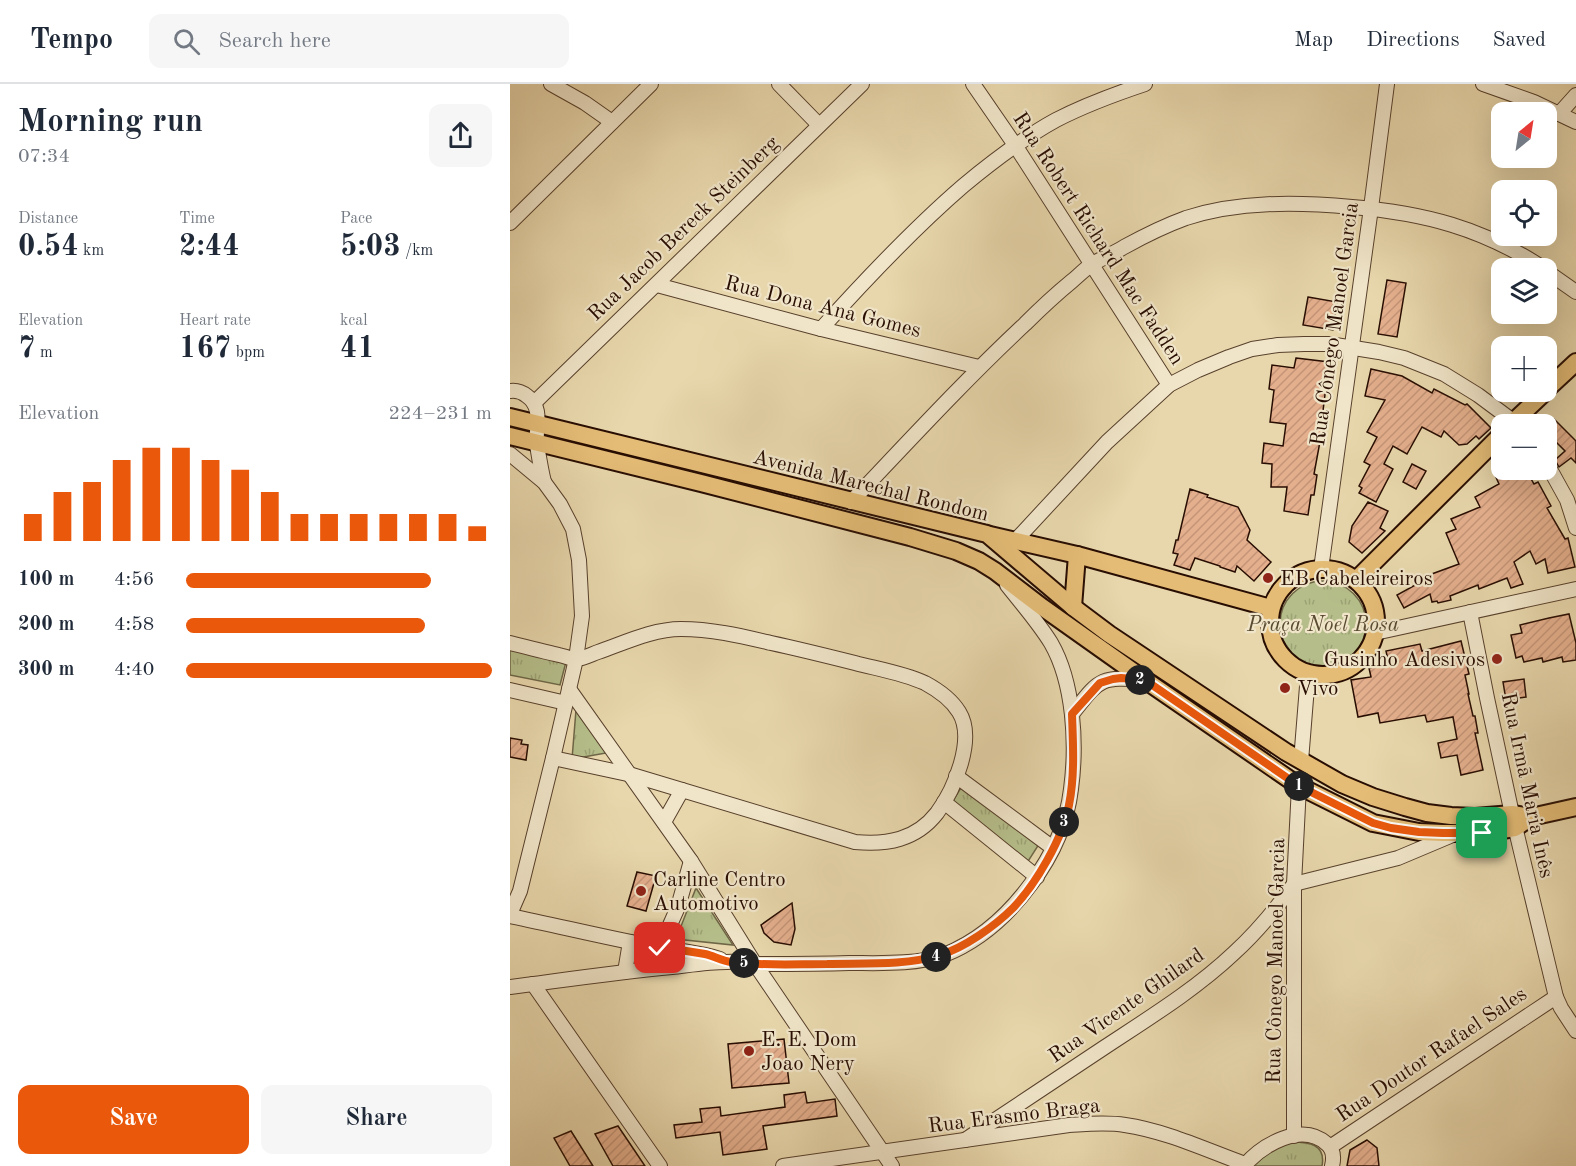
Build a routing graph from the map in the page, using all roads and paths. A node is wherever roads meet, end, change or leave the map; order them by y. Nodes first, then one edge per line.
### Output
1 (551, 84) edge
2 (651, 84) edge
3 (779, 84) edge
4 (862, 84) edge
5 (973, 84) edge
6 (1145, 84) edge
7 (1387, 84) edge
8 (1483, 84) edge
9 (1576, 95) edge
10 (1559, 114) junction
11 (612, 122) junction
12 (1576, 122) edge
13 (819, 125) junction
14 (1015, 145) junction
15 (1371, 208) junction
16 (510, 223) edge
17 (1526, 258) edge
18 (1091, 265) junction
19 (1557, 279) edge
20 (657, 285) junction
21 (1576, 292) edge
22 (821, 329) junction
23 (1351, 348) junction
24 (1576, 362) edge
25 (978, 367) junction
26 (1557, 380) edge
27 (1169, 385) junction
28 (510, 390) edge
29 (1535, 402) edge
30 (534, 403) junction
31 (1502, 414) edge
32 (1523, 414) edge
33 (510, 417) edge
34 (538, 421) junction
35 (510, 436) edge
36 (536, 442) junction
37 (1491, 445) edge
38 (510, 454) edge
39 (1556, 480) edge
40 (544, 482) junction
41 (850, 502) junction
42 (1576, 528) edge
43 (987, 534) junction
44 (1014, 540) junction
45 (1077, 555) junction
46 (1321, 569) junction
47 (995, 571) junction
48 (1356, 580) junction
49 (1576, 589) edge
50 (1073, 607) junction
51 (1271, 608) junction
52 (1470, 612) junction
53 (1376, 633) junction
54 (510, 643) edge
55 (576, 659) junction
56 (1308, 674) junction
57 (1145, 680) junction
58 (569, 689) junction
59 (510, 690) edge
60 (566, 703) junction
61 (1072, 714) junction
62 (553, 758) junction
63 (1301, 761) junction
64 (632, 776) junction
65 (956, 776) junction
66 (1299, 786) junction
67 (682, 790) junction
68 (944, 802) junction
69 (1576, 807) edge
70 (1514, 821) junction
71 (664, 822) junction
72 (1458, 833) junction
73 (1053, 848) junction
74 (691, 861) junction
75 (1036, 877) junction
76 (1294, 884) junction
77 (510, 915) edge
78 (630, 942) junction
79 (660, 948) junction
80 (728, 961) junction
81 (755, 964) junction
82 (652, 969) junction
83 (625, 972) junction
84 (533, 984) junction
85 (510, 987) edge
86 (1556, 997) junction
87 (1576, 1031) edge
88 (1294, 1136) junction
89 (965, 1140) junction
90 (1330, 1147) junction
91 (882, 1152) junction
92 (1245, 1165) edge
93 (660, 1166) edge
94 (783, 1166) edge
95 (892, 1166) edge
96 (1332, 1166) edge

1 - 11 street
2 - 11 street
3 - 13 street
4 - 13 street, Rua Jacob Bereck Steinberg
5 - 14 street, Rua Robert Richard Mac Fadden
6 - 14 street
7 - 15 street, Rua Cônego Manoel Garcia
8 - 10 street
9 - 10 street
10 - 12 street
11 - 16 street
13 - 20 street, Rua Jacob Bereck Steinberg
14 - 18 street, Rua Robert Richard Mac Fadden
14 - 22 street
15 - 17 street
15 - 18 street
15 - 23 street, Rua Cônego Manoel Garcia
18 - 25 street
18 - 27 street, Rua Robert Richard Mac Fadden
19 - 21 street
20 - 22 street, Rua Dona Ana Gomes
20 - 30 street, Rua Jacob Bereck Steinberg
22 - 25 street, Rua Dona Ana Gomes
23 - 27 street
23 - 31 street
23 - 46 street, Rua Cônego Manoel Garcia
24 - 26 main road
25 - 41 street
27 - 44 street
28 - 30 street
29 - 32 main road
30 - 34 street
33 - 34 main road, Avenida Marechal Rondom
34 - 36 street
34 - 41 main road, Avenida Marechal Rondom
35 - 36 main road
36 - 40 street
36 - 47 main road
37 - 48 main road
38 - 40 street
39 - 42 street
40 - 55 street
41 - 43 main road, Avenida Marechal Rondom
43 - 44 main road
43 - 50 main road, Avenida Marechal Rondom
44 - 45 main road
45 - 50 main road
45 - 51 main road
46 - 48 main road
46 - 51 main road
47 - 57 main road
47 - 61 street
48 - 53 main road
49 - 52 street
50 - 63 main road, Avenida Marechal Rondom
51 - 56 main road
52 - 53 street
52 - 70 street, Rua Irmã Maria Inês
53 - 56 main road
54 - 55 street
55 - 58 street
55 - 65 street
56 - 63 street
57 - 61 street
57 - 66 main road
58 - 60 street
58 - 64 street
59 - 60 street
60 - 62 street
61 - 73 street
62 - 64 street
62 - 77 street
63 - 70 main road, Avenida Marechal Rondom
64 - 67 street
64 - 71 street
65 - 68 street
65 - 73 street
66 - 72 main road
66 - 76 street, Rua Cônego Manoel Garcia
67 - 68 street
67 - 71 street
68 - 75 street
69 - 70 main road
70 - 72 main road
70 - 86 street, Rua Irmã Maria Inês
71 - 74 street
72 - 76 street
73 - 75 street
74 - 79 street
74 - 81 street
75 - 81 street
76 - 88 street, Rua Cônego Manoel Garcia
76 - 89 street, Rua Vicente Ghilard
77 - 78 street
78 - 79 street
78 - 83 street
79 - 80 street
79 - 82 street
80 - 81 street
80 - 82 street
81 - 91 street
82 - 83 street
83 - 84 street
84 - 85 street
84 - 93 street
86 - 87 street, Rua Irmã Maria Inês
86 - 90 street, Rua Doutor Rafael Sales
88 - 90 street
88 - 92 street
89 - 91 street, Rua Erasmo Braga
89 - 92 street, Rua Erasmo Braga
90 - 96 street
91 - 94 street, Rua Erasmo Braga
91 - 95 street

